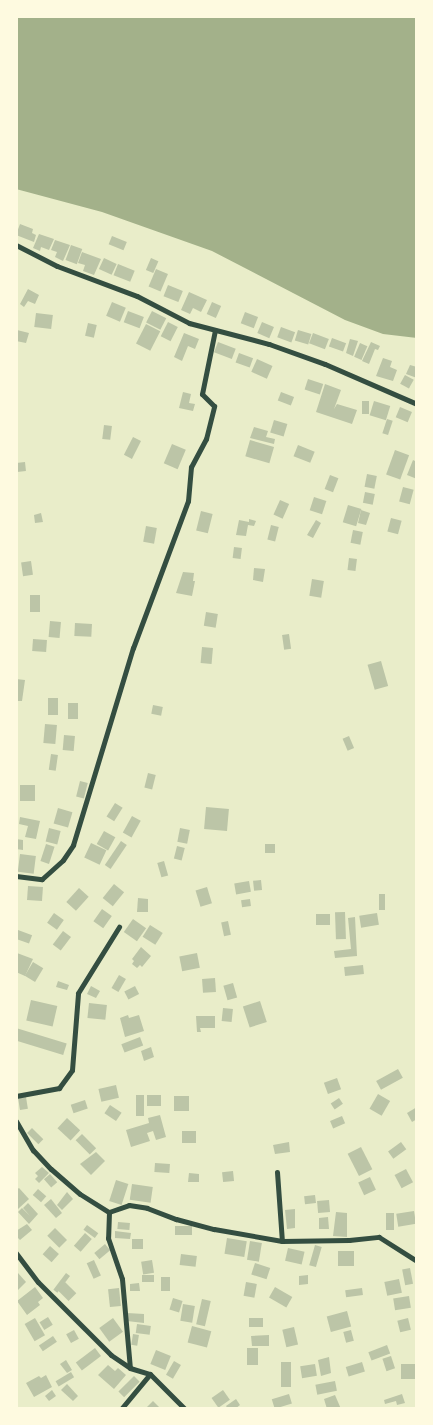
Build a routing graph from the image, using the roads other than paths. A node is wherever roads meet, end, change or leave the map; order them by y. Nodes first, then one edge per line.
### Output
1 (16, 245) edge
2 (215, 330) junction
3 (417, 404) edge
4 (16, 876) edge
5 (119, 927) dead end
6 (16, 1096) edge
7 (16, 1121) edge
8 (277, 1172) dead end
9 (109, 1212) junction
10 (282, 1241) junction
11 (16, 1253) edge
12 (417, 1261) edge
13 (130, 1368) junction
14 (150, 1374) junction
15 (121, 1409) edge
16 (185, 1409) edge

1 - 2 street
2 - 3 street
2 - 4 street
5 - 6 street
7 - 9 street
8 - 10 street
9 - 10 street
9 - 13 street
10 - 12 street
11 - 13 street
13 - 14 street
14 - 15 street
14 - 16 street

